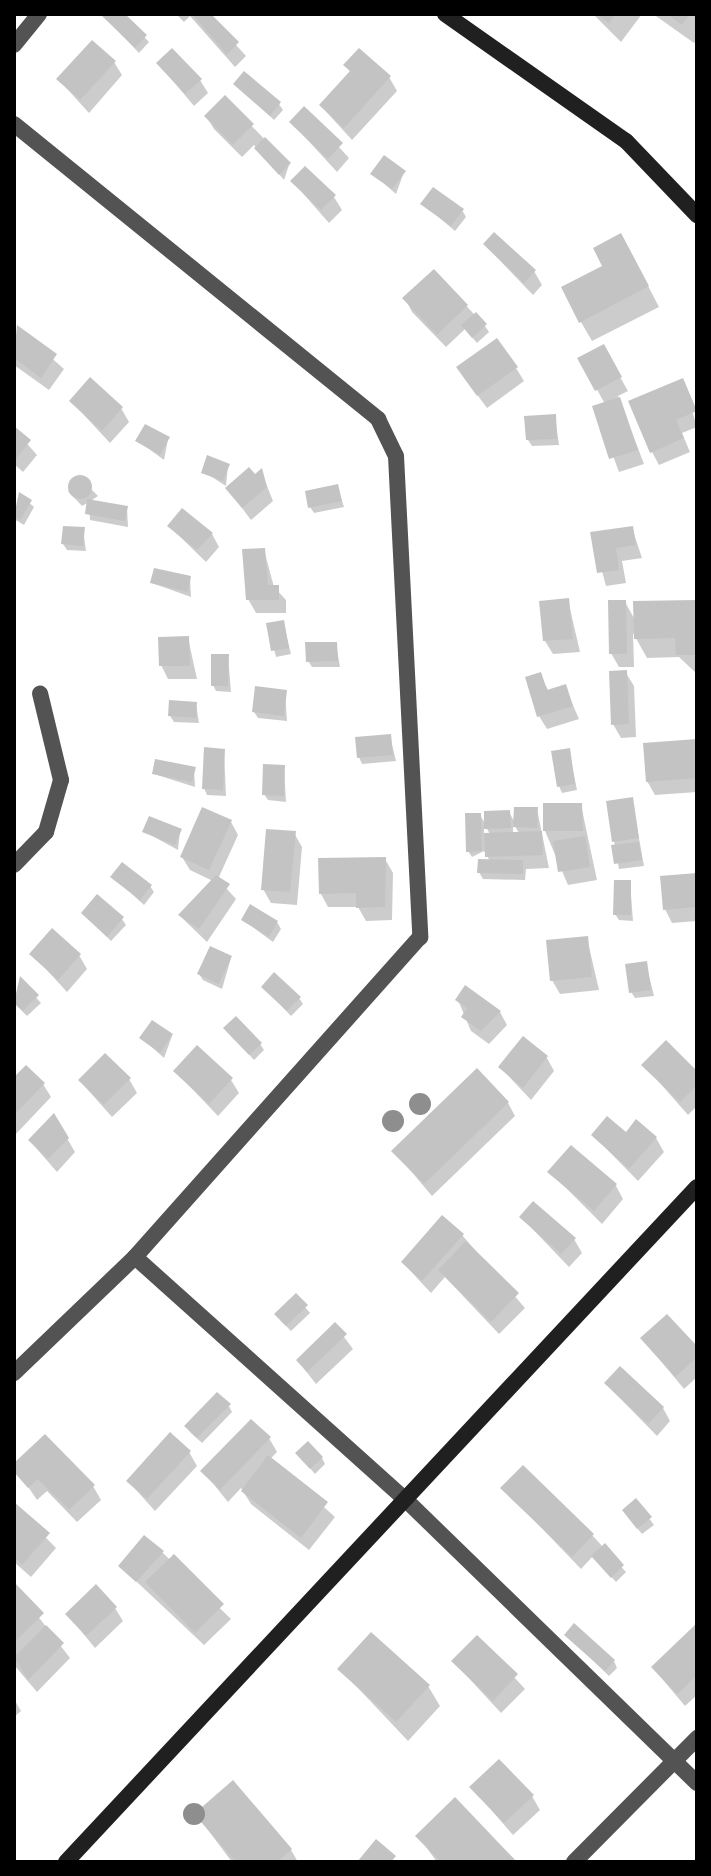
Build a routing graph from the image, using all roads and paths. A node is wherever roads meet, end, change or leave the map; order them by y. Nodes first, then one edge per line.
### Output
1 (39, 14) edge
2 (445, 14) edge
3 (14, 45) edge
4 (14, 124) edge
5 (697, 215) edge
6 (40, 693) dead end
7 (14, 865) edge
8 (697, 1187) edge
9 (135, 1257) junction
10 (14, 1373) edge
11 (408, 1502) junction
12 (697, 1738) edge
13 (674, 1762) junction
14 (697, 1783) edge
15 (66, 1862) edge
16 (574, 1862) edge

1 - 3 street
2 - 5 street
4 - 9 street
6 - 7 street
8 - 11 street
9 - 10 street
9 - 11 street
11 - 13 street
11 - 15 street
12 - 13 street
13 - 14 street
13 - 16 street

